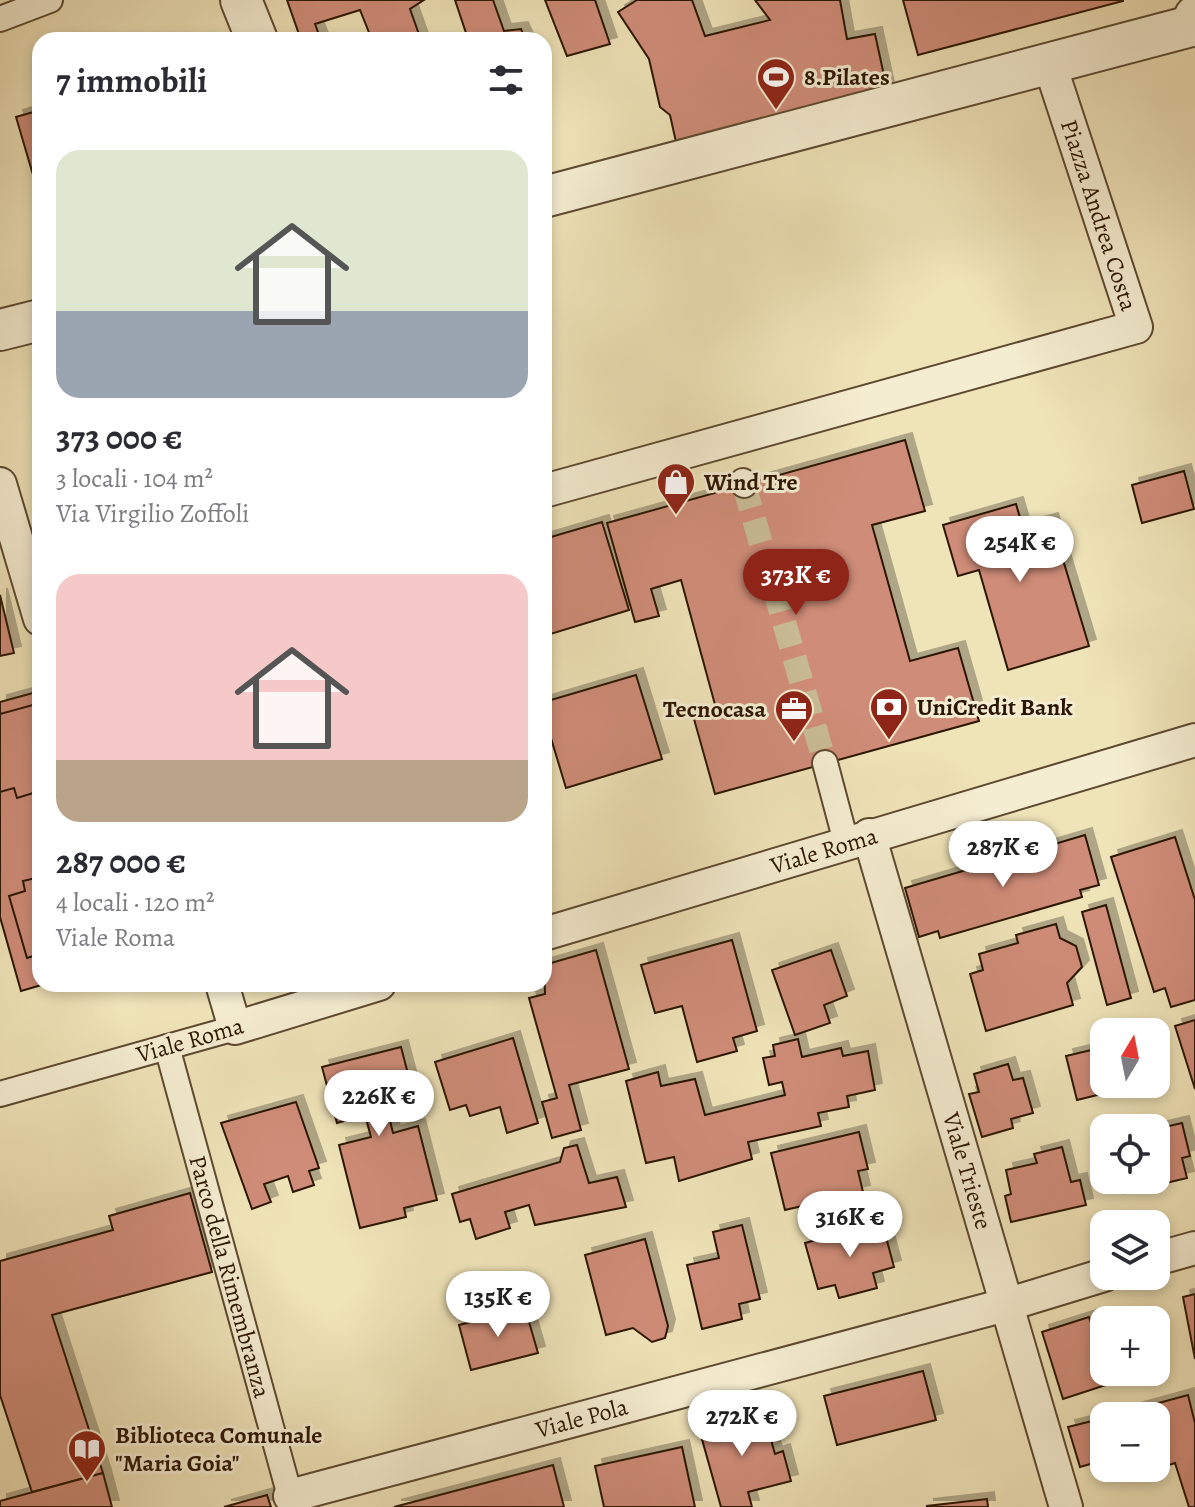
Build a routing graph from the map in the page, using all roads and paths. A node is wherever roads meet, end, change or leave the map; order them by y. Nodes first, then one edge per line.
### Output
1 (50, 0) edge
2 (241, 0) edge
3 (1195, 16) edge
4 (0, 19) edge
5 (254, 32) edge
6 (1049, 62) junction
7 (552, 195) edge
8 (32, 322) edge
9 (0, 330) edge
10 (0, 484) edge
11 (552, 489) edge
12 (32, 592) edge
13 (1195, 740) edge
14 (825, 763) tunnel mouth
15 (858, 839) junction
16 (552, 932) edge
17 (224, 992) edge
18 (353, 992) edge
19 (235, 1028) junction
20 (167, 1047) junction
21 (0, 1094) edge
22 (1195, 1248) edge
23 (1170, 1255) edge
24 (1090, 1279) edge
25 (1009, 1304) junction
26 (292, 1501) edge
27 (1066, 1507) edge

1 - 4 street
2 - 5 street
3 - 6 street
6 - 7 street
6 - 11 street, Piazza Andrea Costa
8 - 9 street
10 - 12 street
13 - 15 street, Viale Roma
14 - 15 street
15 - 16 street, Viale Roma
15 - 25 street, Viale Trieste
17 - 19 street
18 - 19 street, Viale Roma
19 - 20 street, Viale Roma
20 - 21 street, Viale Roma
20 - 26 street, Parco della Rimembranza
22 - 23 street
24 - 25 street, Viale Pola
25 - 26 street, Viale Pola
25 - 27 street, Viale Trieste

